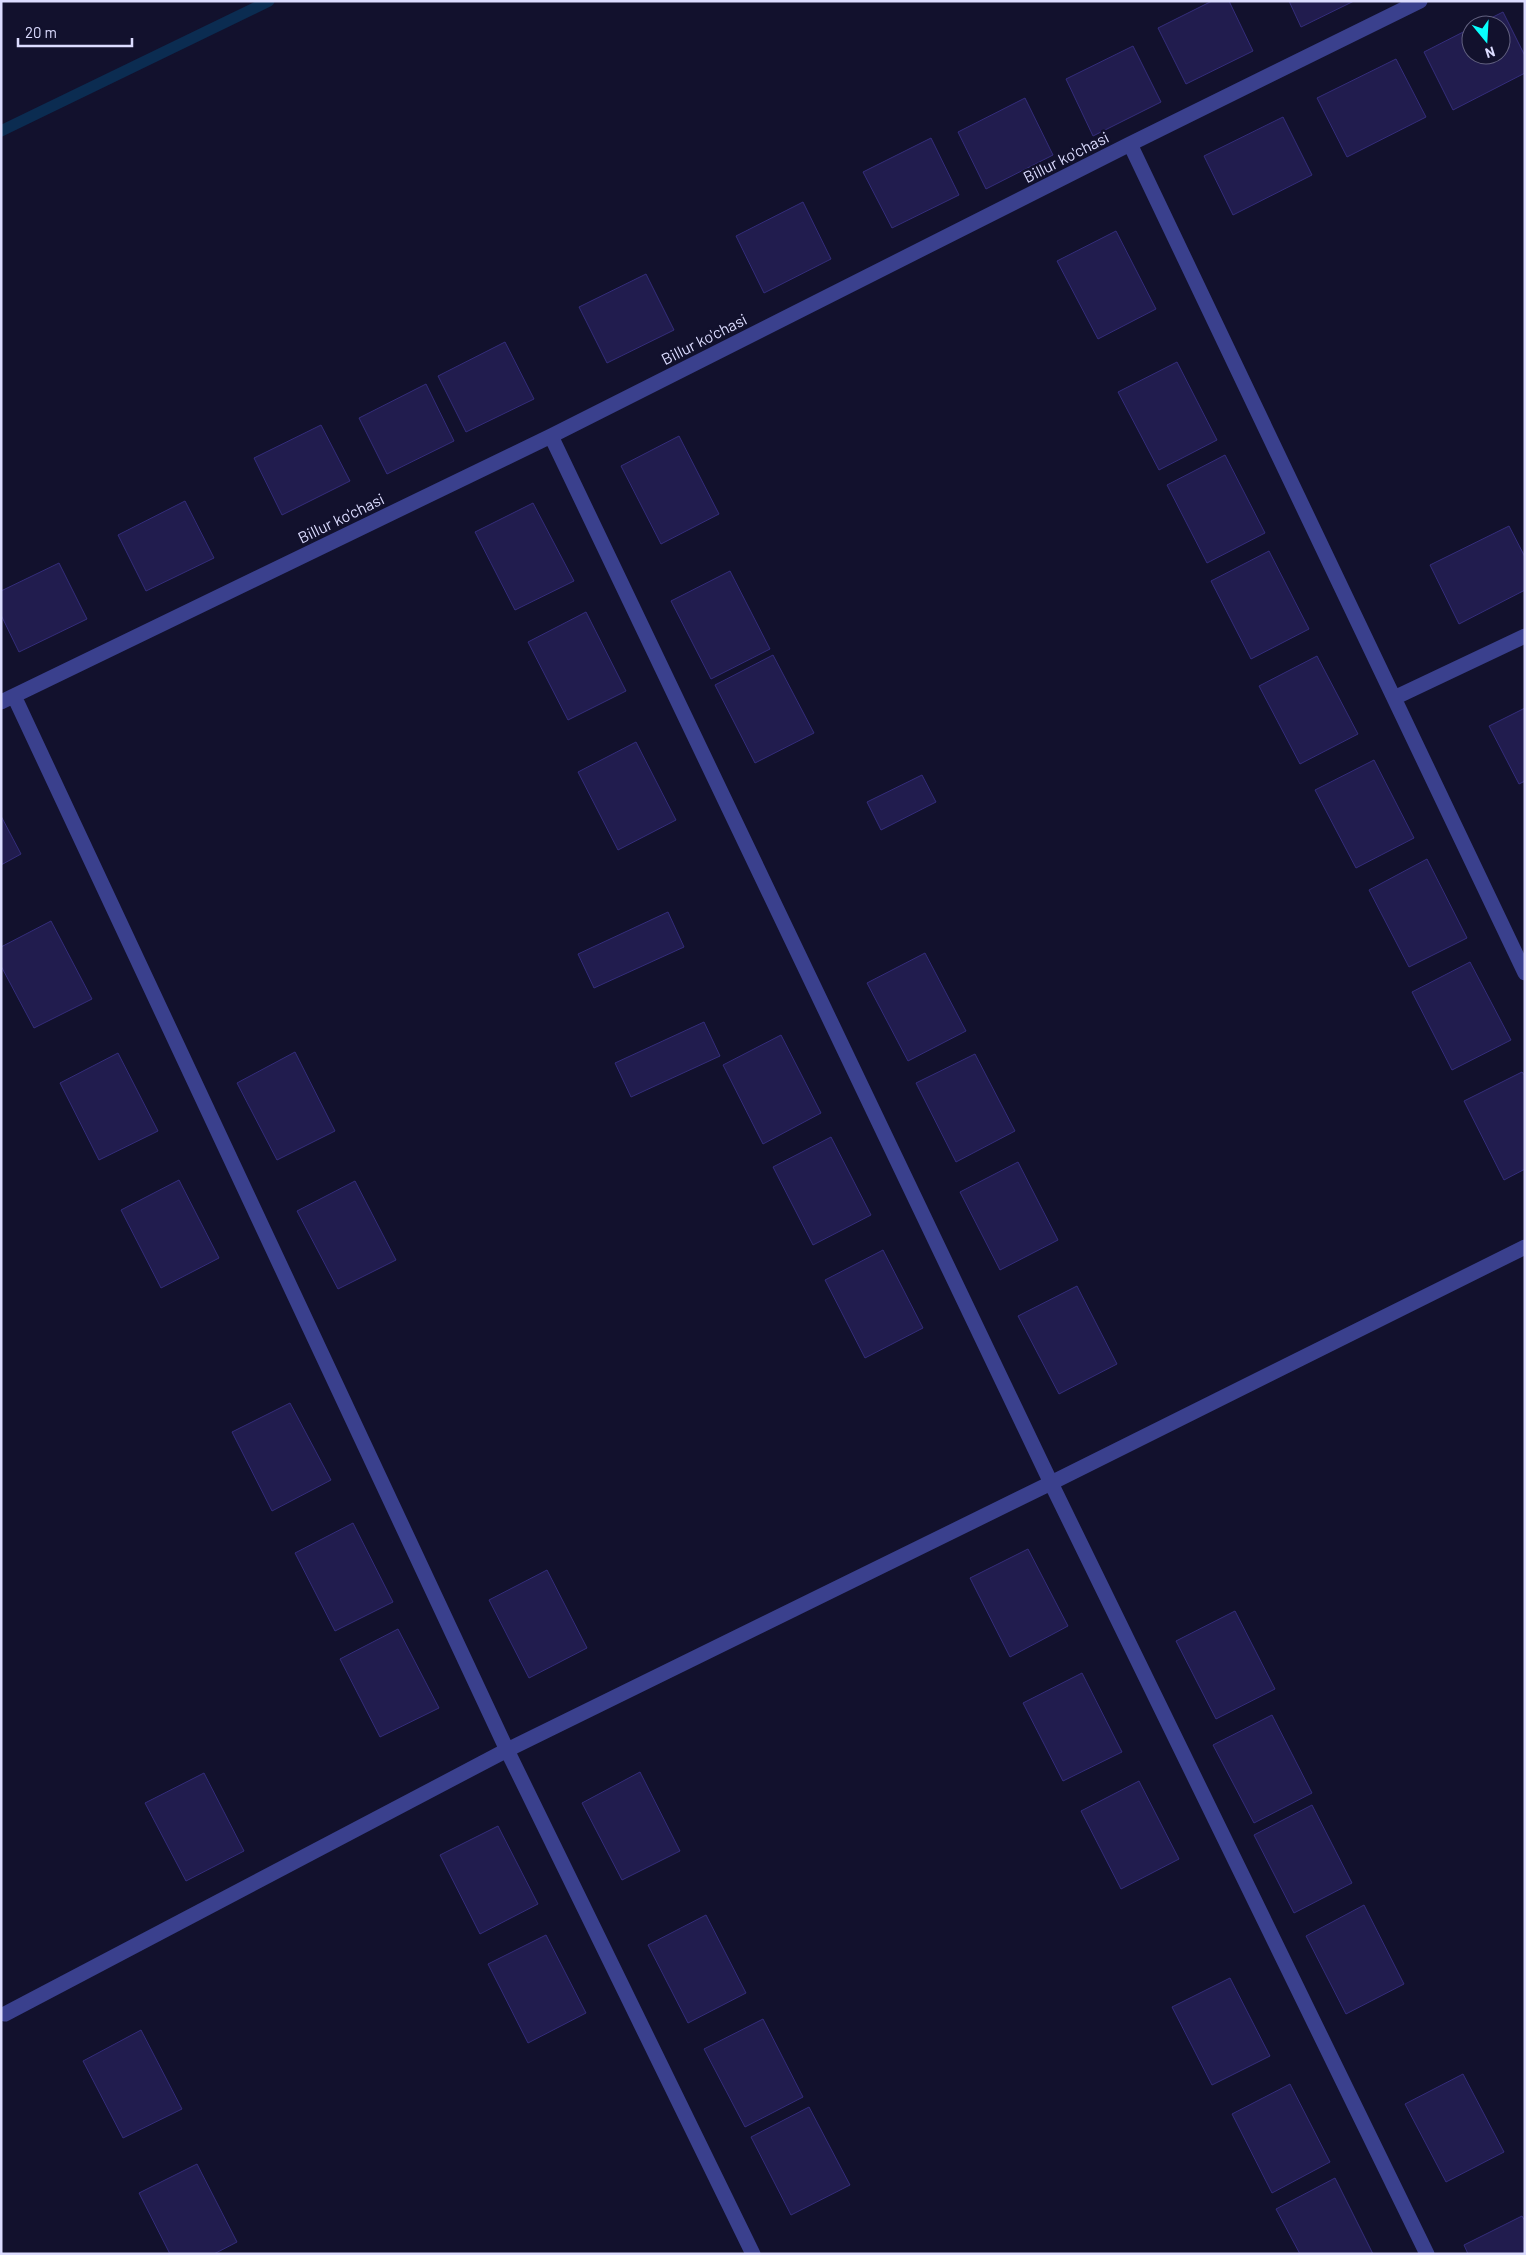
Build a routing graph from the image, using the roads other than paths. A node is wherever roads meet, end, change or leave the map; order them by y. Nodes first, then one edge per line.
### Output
1 (1420, 1) edge
2 (1130, 144) junction
3 (552, 436) junction
4 (1525, 636) edge
5 (1394, 698) junction
6 (8, 699) edge
7 (1525, 973) edge
8 (1525, 1247) edge
9 (1052, 1483) junction
10 (507, 1750) junction
11 (5, 2014) dead end
12 (754, 2254) edge
13 (1427, 2254) edge

1 - 2 street, Billur ko'chasi
2 - 3 street, Billur ko'chasi
2 - 5 street
3 - 6 street, Billur ko'chasi
3 - 9 street
4 - 5 street
5 - 7 street
6 - 10 street
8 - 9 street
9 - 10 street
9 - 13 street
10 - 11 street
10 - 12 street

